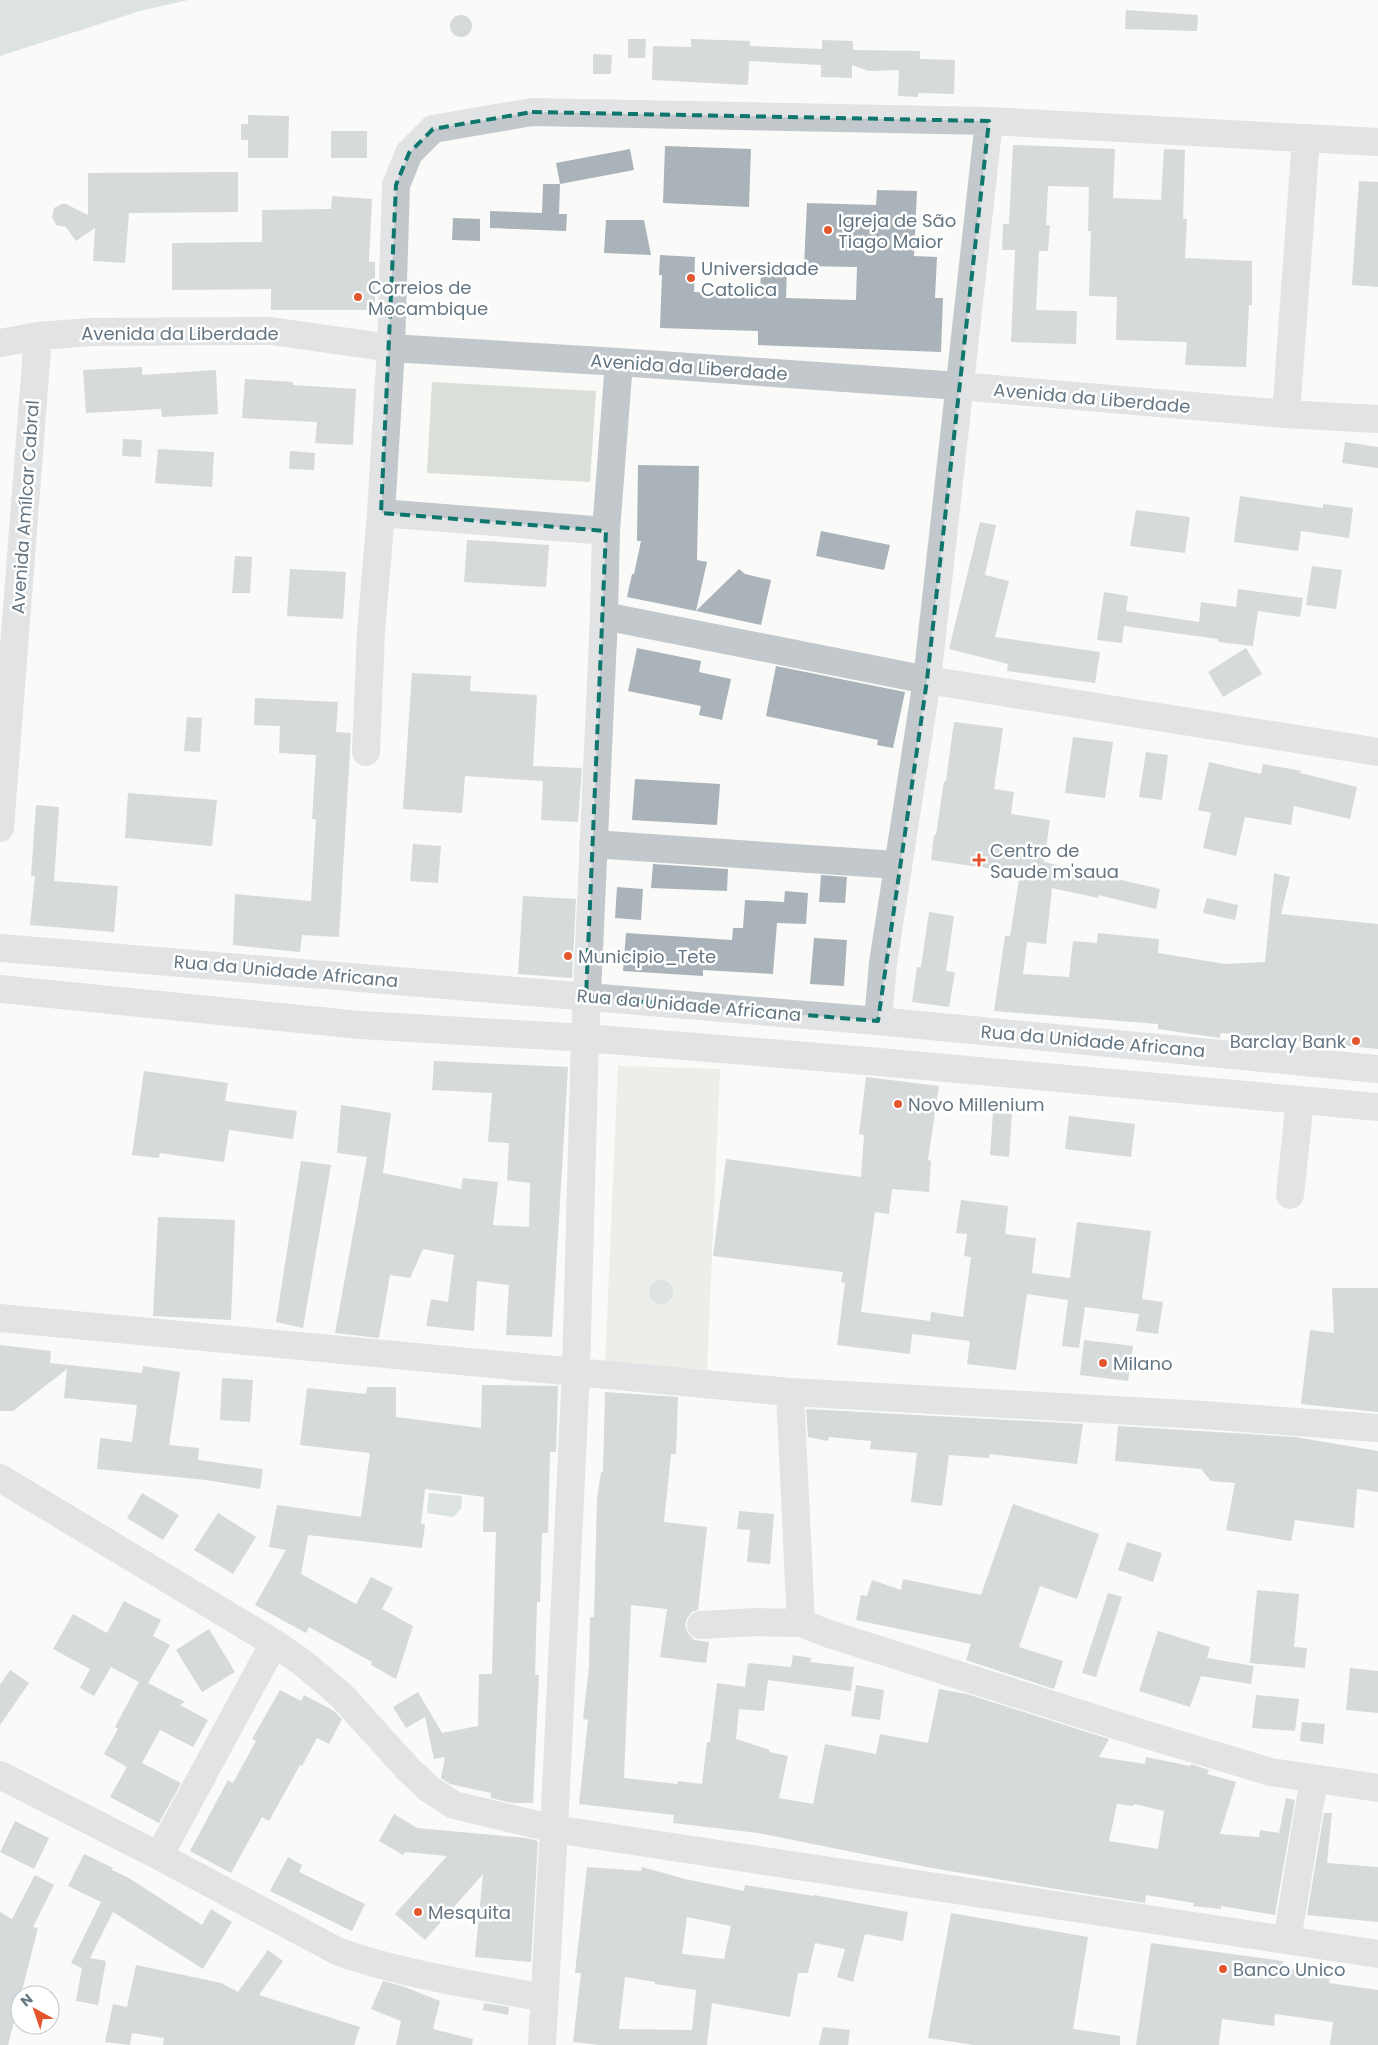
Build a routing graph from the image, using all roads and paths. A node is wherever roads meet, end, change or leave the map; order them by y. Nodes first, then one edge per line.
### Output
1 (989, 121) junction
2 (1306, 138) junction
3 (1378, 142) edge
4 (38, 336) junction
5 (0, 343) edge
6 (391, 348) junction
7 (619, 362) junction
8 (959, 386) junction
9 (1286, 414) junction
10 (1378, 419) edge
11 (381, 513) junction
12 (606, 531) junction
13 (604, 616) junction
14 (926, 680) junction
15 (366, 752) dead end
16 (1378, 752) edge
17 (2, 783) edge
18 (0, 828) edge
19 (593, 844) junction
20 (897, 865) junction
21 (0, 948) edge
22 (0, 989) edge
23 (586, 997) junction
24 (878, 1021) junction
25 (585, 1038) junction
26 (1378, 1068) edge
27 (1300, 1100) junction
28 (1378, 1107) edge
29 (1290, 1194) dead end
30 (0, 1318) edge
31 (576, 1372) junction
32 (790, 1392) junction
33 (1378, 1428) edge
34 (0, 1478) edge
35 (801, 1623) junction
36 (701, 1625) dead end
37 (274, 1643) junction
38 (0, 1774) edge
39 (1314, 1778) junction
40 (1378, 1788) edge
41 (554, 1829) junction
42 (159, 1856) junction
43 (1287, 1940) junction
44 (1378, 1954) edge
45 (545, 1998) junction
46 (542, 2045) edge

1 - 2 street
1 - 6 street
1 - 8 street
2 - 3 street
2 - 9 street
4 - 5 street, Avenida da Liberdade
4 - 6 street, Avenida da Liberdade
4 - 17 street, Avenida Amílcar Cabral
6 - 7 street, Avenida da Liberdade
6 - 11 street
7 - 8 street, Avenida da Liberdade
7 - 12 street
8 - 9 street, Avenida da Liberdade
8 - 14 street
9 - 10 street, Avenida da Liberdade
11 - 12 street
11 - 15 street
12 - 13 street
13 - 14 street
13 - 19 street
14 - 16 street
14 - 20 street
17 - 18 street, Avenida Amílcar Cabral
19 - 20 street
19 - 23 street
20 - 24 street
21 - 23 street, Rua da Unidade Africana
22 - 25 street
23 - 24 street, Rua da Unidade Africana
23 - 25 street
24 - 26 street, Rua da Unidade Africana
25 - 27 street
25 - 31 street
27 - 28 street
27 - 29 street
30 - 31 street
31 - 32 street
31 - 41 street
32 - 33 street
32 - 35 street
34 - 37 street
35 - 36 street
35 - 39 street
37 - 41 street
37 - 42 street
38 - 42 street
39 - 40 street
39 - 43 street
41 - 43 street
41 - 45 street
42 - 45 street
43 - 44 street
45 - 46 street

